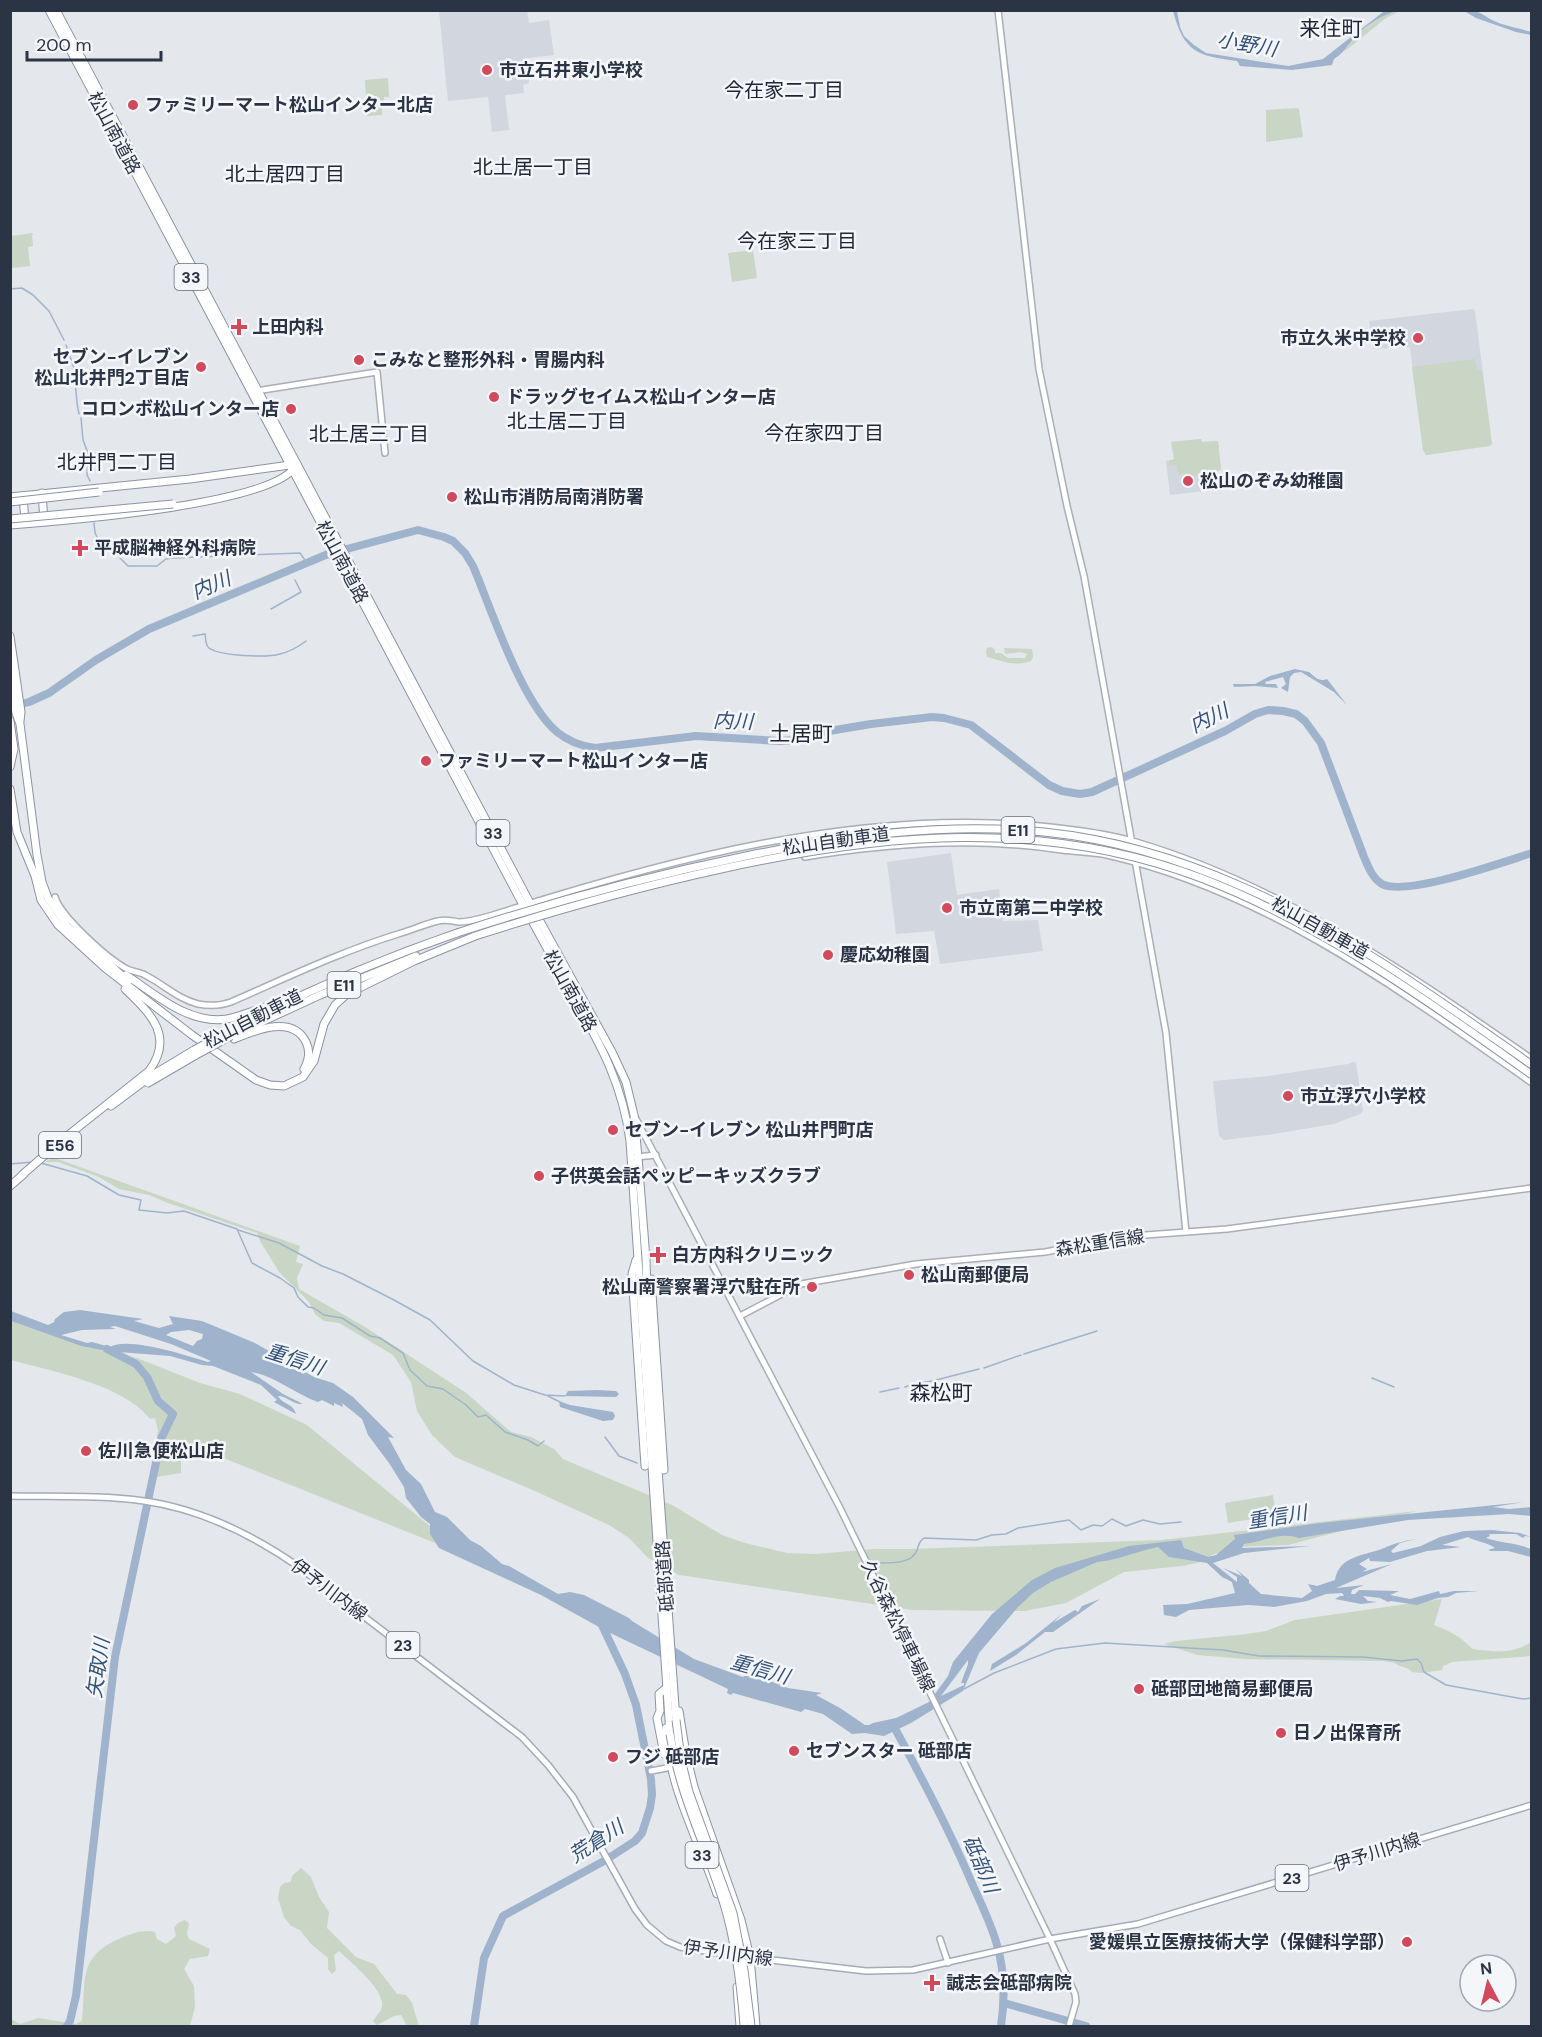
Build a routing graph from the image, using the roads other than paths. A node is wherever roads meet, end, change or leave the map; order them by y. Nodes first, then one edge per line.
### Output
1 (49, 10) edge
2 (56, 10) edge
3 (999, 10) edge
4 (254, 391) junction
5 (385, 453) dead end
6 (293, 466) junction
7 (138, 485) junction
8 (42, 494) junction
9 (23, 495) junction
10 (10, 497) edge
11 (10, 502) edge
12 (190, 504) junction
13 (10, 519) edge
14 (45, 521) junction
15 (26, 524) junction
16 (10, 525) edge
17 (10, 636) edge
18 (10, 678) edge
19 (19, 712) junction
20 (10, 722) edge
21 (10, 767) edge
22 (10, 789) edge
23 (1133, 841) junction
24 (806, 857) dead end
25 (1135, 862) junction
26 (37, 874) junction
27 (55, 897) dead end
28 (526, 904) junction
29 (459, 939) junction
30 (133, 988) junction
31 (295, 997) junction
32 (231, 1036) junction
33 (197, 1052) junction
34 (1532, 1059) edge
35 (1532, 1065) edge
36 (1532, 1075) edge
37 (1532, 1083) edge
38 (111, 1103) junction
39 (630, 1116) junction
40 (656, 1155) junction
41 (634, 1157) junction
42 (10, 1186) edge
43 (1532, 1188) edge
44 (1186, 1232) junction
45 (638, 1256) junction
46 (646, 1259) junction
47 (740, 1316) junction
48 (645, 1330) junction
49 (645, 1466) dead end
50 (664, 1470) dead end
51 (10, 1496) edge
52 (668, 1687) junction
53 (666, 1735) junction
54 (668, 1764) junction
55 (651, 1771) dead end
56 (1532, 1805) edge
57 (939, 1939) dead end
58 (1050, 1939) junction
59 (733, 1955) junction
60 (750, 1957) junction
61 (950, 1963) junction
62 (742, 2026) edge
63 (751, 2026) edge
64 (756, 2026) edge
65 (1069, 2026) edge

1 - 4 highway, 松山南道路 / 33
2 - 4 highway, 松山南道路 / 33
3 - 23 street
4 - 5 street
4 - 6 highway, 松山南道路 / 33
6 - 7 highway
6 - 12 highway
6 - 28 highway, 松山南道路 / 33
7 - 8 highway
7 - 11 highway, bridge
8 - 9 highway
8 - 14 highway
9 - 10 highway
9 - 15 highway
12 - 13 highway, bridge
12 - 14 highway
14 - 15 highway
15 - 16 highway
17 - 19 highway
18 - 19 highway
19 - 26 highway
20 - 21 highway
22 - 26 highway
23 - 25 street
23 - 28 street
23 - 34 street
24 - 25 street
25 - 37 street
25 - 44 street
26 - 30 highway
26 - 30 highway
27 - 28 street
28 - 39 highway, 松山南道路 / 33
29 - 30 highway
29 - 31 highway, 松山自動車道 / E11
29 - 32 highway, 松山自動車道 / E11
29 - 35 highway, 松山自動車道 / E11, bridge
29 - 36 highway, 松山自動車道 / E11, bridge
30 - 31 highway
30 - 32 highway
30 - 38 highway
31 - 32 highway, 松山自動車道 / E11
32 - 33 highway, bridge
32 - 33 highway, 松山自動車道 / E11, bridge
33 - 38 highway, 松山自動車道
38 - 42 highway, E56
39 - 40 street
39 - 41 highway, 砥部道路 / 33
40 - 41 street
40 - 47 street
41 - 45 highway, 砥部道路 / 33
41 - 46 highway, 砥部道路 / 33
43 - 44 street, 森松重信線
44 - 47 street, 森松重信線
45 - 48 highway, 砥部道路 / 33
45 - 49 highway
46 - 48 highway, 砥部道路 / 33
46 - 50 highway
47 - 58 street, 久谷森松停車場線
48 - 52 highway, 砥部道路 / 33
48 - 52 highway, 砥部道路 / 33
51 - 59 street, 伊予川内線 / 23
52 - 53 highway, 砥部道路 / 33
52 - 53 highway, 33
52 - 60 highway, 33
52 - 63 highway, 砥部道路 / 33, bridge
53 - 54 highway, 33
53 - 62 highway, 砥部道路 / 33, bridge
54 - 55 street
54 - 59 highway, 33
56 - 58 street, 伊予川内線 / 23
57 - 61 street
58 - 61 street, 伊予川内線 / 23
58 - 65 street, 久谷森松停車場線
59 - 60 street, 伊予川内線 / 23
59 - 62 highway, 33
60 - 61 street, 伊予川内線 / 23
60 - 64 highway, 33

